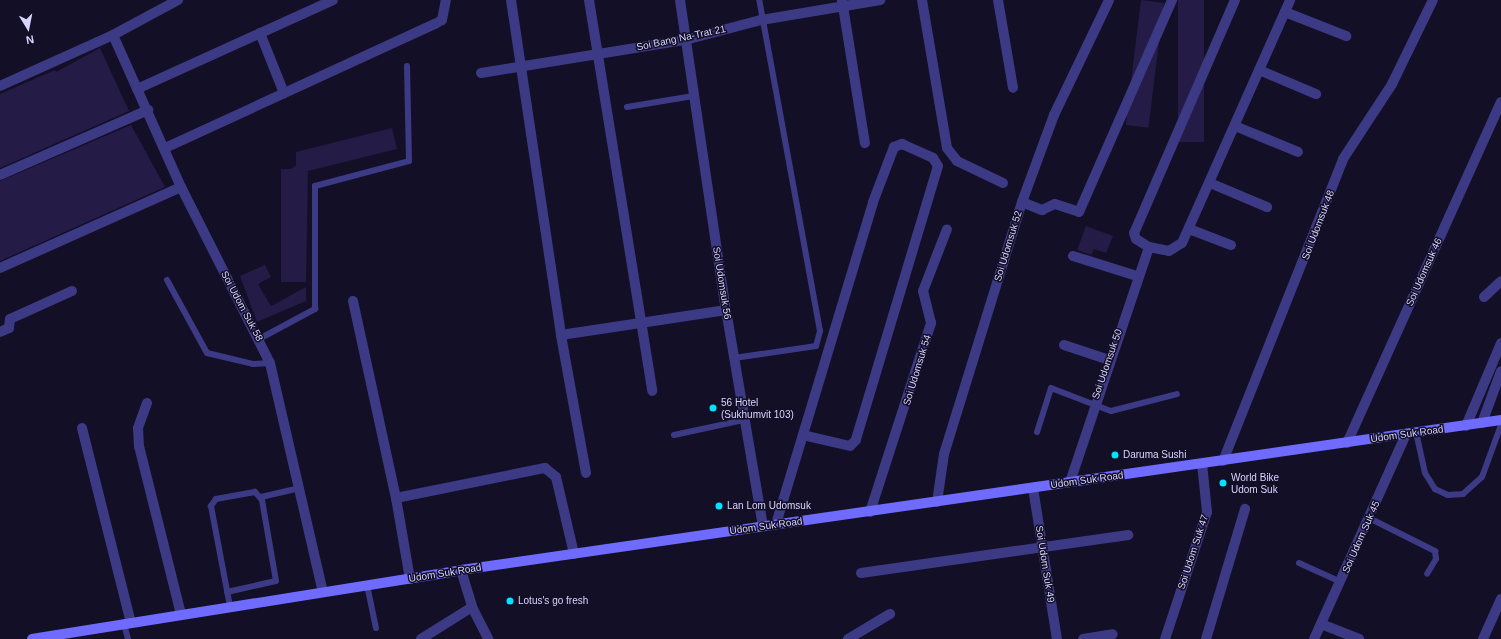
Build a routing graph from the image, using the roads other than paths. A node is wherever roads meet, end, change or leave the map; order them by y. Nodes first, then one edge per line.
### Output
1 (178, 0) edge
2 (333, 0) edge
3 (446, 0) edge
4 (511, 0) edge
5 (589, 0) edge
6 (680, 0) edge
7 (758, 0) edge
8 (880, 0) edge
9 (922, 0) edge
10 (998, 0) edge
11 (1109, 0) edge
12 (1172, 0) edge
13 (1235, 0) edge
14 (1290, 0) edge
15 (1433, 0) edge
16 (842, 2) edge
17 (1285, 12) junction
18 (762, 20) junction
19 (260, 33) junction
20 (113, 36) junction
21 (1346, 36) dead end
22 (685, 40) junction
23 (597, 55) junction
24 (407, 66) dead end
25 (520, 67) junction
26 (1259, 70) junction
27 (481, 73) dead end
28 (0, 86) edge
29 (1013, 88) dead end
30 (137, 89) junction
31 (284, 93) junction
32 (1316, 94) dead end
33 (693, 96) junction
34 (1501, 102) edge
35 (627, 107) dead end
36 (148, 110) junction
37 (1235, 126) junction
38 (865, 144) dead end
39 (165, 148) junction
40 (1298, 152) dead end
41 (0, 175) edge
42 (1003, 183) dead end
43 (1210, 183) junction
44 (181, 188) junction
45 (1022, 202) junction
46 (1267, 207) dead end
47 (947, 229) dead end
48 (1189, 229) junction
49 (1231, 245) dead end
50 (1149, 247) junction
51 (1074, 256) dead end
52 (0, 268) edge
53 (1137, 276) junction
54 (167, 280) dead end
55 (1501, 281) edge
56 (72, 291) dead end
57 (1484, 297) dead end
58 (353, 301) dead end
59 (726, 310) junction
60 (640, 322) junction
61 (0, 332) edge
62 (561, 335) junction
63 (259, 339) junction
64 (1501, 343) edge
65 (1064, 345) dead end
66 (734, 358) junction
67 (1109, 360) junction
68 (270, 363) junction
69 (1501, 371) edge
70 (652, 391) dead end
71 (1178, 394) dead end
72 (1094, 402) junction
73 (147, 403) dead end
74 (744, 420) junction
75 (1501, 420) edge
76 (1482, 423) junction
77 (1501, 425) edge
78 (1466, 426) junction
79 (82, 428) dead end
80 (1038, 432) dead end
81 (1411, 433) junction
82 (674, 435) dead end
83 (803, 435) junction
84 (1347, 443) junction
85 (1223, 461) junction
86 (1202, 464) junction
87 (586, 473) dead end
88 (1070, 482) junction
89 (300, 488) junction
90 (1033, 488) junction
91 (261, 497) junction
92 (396, 498) junction
93 (936, 502) junction
94 (1245, 509) dead end
95 (870, 512) junction
96 (1370, 519) junction
97 (776, 524) junction
98 (763, 526) junction
99 (1128, 535) dead end
100 (1043, 547) junction
101 (574, 554) junction
102 (1299, 563) dead end
103 (462, 570) junction
104 (861, 573) dead end
105 (1427, 574) dead end
106 (410, 579) junction
107 (1341, 582) junction
108 (367, 585) junction
109 (227, 592) junction
110 (323, 592) junction
111 (1501, 599) edge
112 (230, 607) junction
113 (472, 607) junction
114 (890, 614) dead end
115 (180, 615) junction
116 (128, 624) junction
117 (1321, 624) junction
118 (376, 628) dead end
119 (1113, 634) dead end
120 (32, 639) edge
121 (128, 639) edge
122 (421, 639) edge
123 (488, 639) edge
124 (848, 639) edge
125 (1057, 639) edge
126 (1083, 639) edge
127 (1165, 639) edge
128 (1206, 639) edge
129 (1314, 639) edge
130 (1359, 639) edge
131 (1483, 639) edge

1 - 20 street
2 - 19 street
3 - 31 street
4 - 25 street
5 - 23 street
6 - 22 street, Soi Udomsuk 56
7 - 18 lane
8 - 16 street, Soi Bang Na-Trat 21
9 - 42 street
10 - 29 street
11 - 45 street, Soi Udomsuk 52
12 - 45 street
13 - 50 street
14 - 17 street
15 - 85 street, Soi Udomsuk 48
16 - 18 street, Soi Bang Na-Trat 21
16 - 38 street
17 - 21 street
17 - 26 street
18 - 22 street, Soi Bang Na-Trat 21
18 - 66 lane
19 - 30 street
19 - 31 street
20 - 28 street
20 - 30 street, Soi Udom Suk 58
22 - 23 street, Soi Bang Na-Trat 21
22 - 33 street, Soi Udomsuk 56
23 - 25 street, Soi Bang Na-Trat 21
23 - 60 street
24 - 63 lane
25 - 27 street, Soi Bang Na-Trat 21
25 - 62 street
26 - 32 street
26 - 37 street
30 - 36 street, Soi Udom Suk 58
31 - 39 street
33 - 35 lane
33 - 59 street, Soi Udomsuk 56
34 - 84 street, Soi Udomsuk 46
36 - 39 street, Soi Udom Suk 58
36 - 41 street
37 - 40 street
37 - 43 street
39 - 44 street, Soi Udom Suk 58
43 - 46 street
43 - 48 street
44 - 52 street
44 - 63 street, Soi Udom Suk 58
45 - 93 street, Soi Udomsuk 52
47 - 95 street, Soi Udomsuk 54
48 - 49 street
48 - 50 street
50 - 53 street, Soi Udomsuk 50
51 - 53 street
53 - 67 street, Soi Udomsuk 50
54 - 68 lane
55 - 57 street
56 - 61 street
58 - 92 street
59 - 60 street
59 - 66 street, Soi Udomsuk 56
60 - 62 street
60 - 70 street
62 - 87 street
63 - 68 street, Soi Udom Suk 58
64 - 78 street
65 - 67 street
66 - 74 street, Soi Udomsuk 56
67 - 72 street, Soi Udomsuk 50
68 - 89 street, Soi Udom Suk 58
69 - 76 street
71 - 72 lane
72 - 80 lane
72 - 88 street, Soi Udomsuk 50
73 - 115 street
74 - 82 lane
74 - 98 street, Soi Udomsuk 56
75 - 76 main road, Udom Suk Road
76 - 78 main road, Udom Suk Road
77 - 81 lane
78 - 81 main road, Udom Suk Road
79 - 116 street
81 - 84 main road, Udom Suk Road
81 - 96 street, Soi Udom Suk 45
83 - 83 street
83 - 97 street
84 - 85 main road, Udom Suk Road
85 - 86 main road, Udom Suk Road
86 - 88 main road, Udom Suk Road
86 - 127 street, Soi Udom Suk 47
88 - 90 main road, Udom Suk Road
89 - 91 lane
89 - 110 street, Soi Udom Suk 58
90 - 93 main road, Udom Suk Road
90 - 100 street, Soi Udom Suk 49
91 - 109 lane
91 - 109 lane
92 - 101 street
92 - 106 street
93 - 95 main road, Udom Suk Road
94 - 128 street
95 - 97 main road, Udom Suk Road
96 - 105 lane
96 - 107 street, Soi Udom Suk 45
97 - 98 main road, Udom Suk Road
98 - 101 main road, Udom Suk Road
99 - 100 street
100 - 104 street
100 - 125 street, Soi Udom Suk 49
101 - 103 main road, Udom Suk Road
102 - 107 lane
103 - 106 main road, Udom Suk Road
103 - 113 street
106 - 108 main road, Udom Suk Road
107 - 117 street, Soi Udom Suk 45
108 - 110 main road, Udom Suk Road
108 - 118 lane
109 - 112 lane
110 - 112 main road, Udom Suk Road
111 - 131 street
112 - 115 main road, Udom Suk Road
113 - 122 street
113 - 123 street
114 - 124 street
115 - 116 main road, Udom Suk Road
116 - 120 main road, Udom Suk Road
116 - 121 lane
117 - 129 street, Soi Udom Suk 45
117 - 130 street
119 - 126 street

